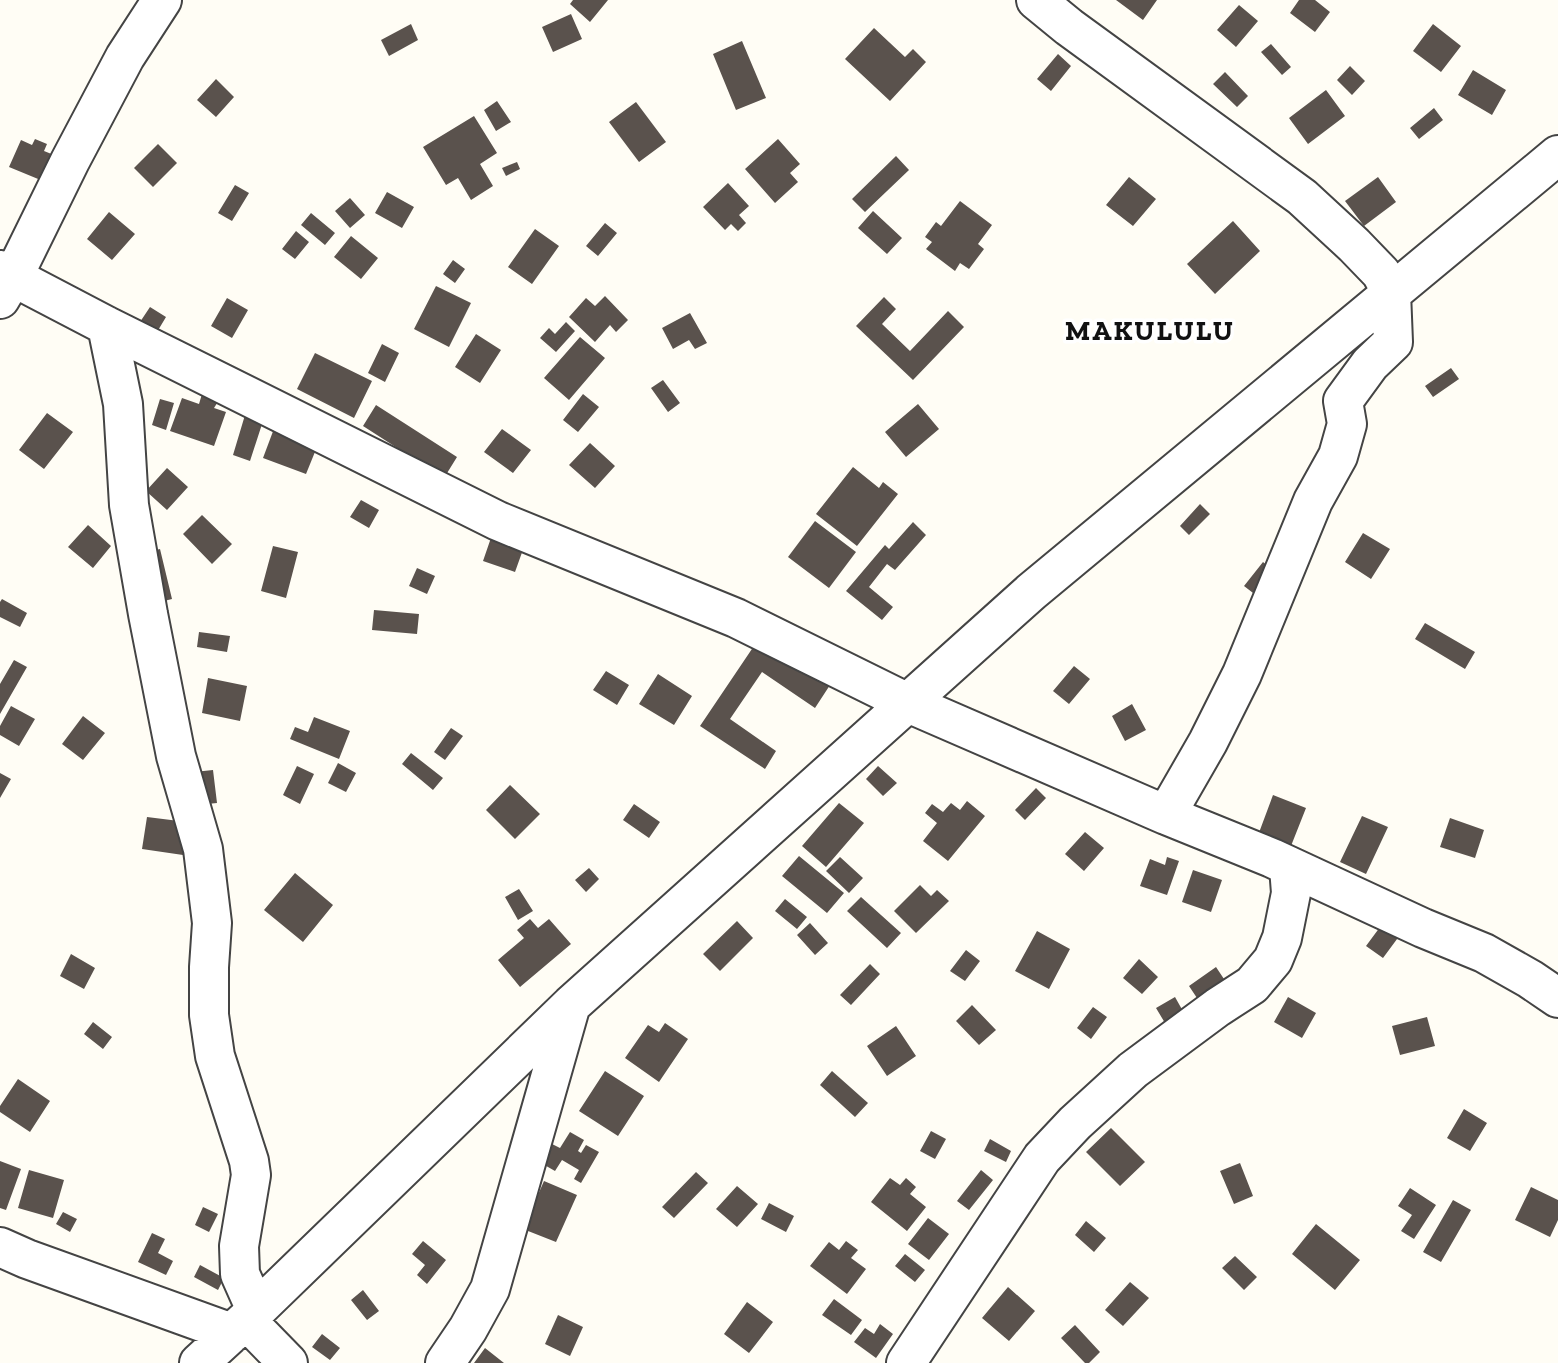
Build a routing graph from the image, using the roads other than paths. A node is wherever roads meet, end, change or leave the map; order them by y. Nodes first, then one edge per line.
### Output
1 (162, 0) edge
2 (1036, 0) edge
3 (1558, 155) edge
4 (4, 282) edge
5 (1391, 292) junction
6 (107, 326) junction
7 (908, 703) junction
8 (1166, 815) junction
9 (1289, 867) junction
10 (1558, 998) edge
11 (571, 1005) junction
12 (0, 1247) edge
13 (245, 1321) junction
14 (199, 1363) edge
15 (288, 1363) edge
16 (445, 1363) edge
17 (906, 1363) edge

1 - 4 street
2 - 5 street
3 - 5 street
4 - 6 street
5 - 7 street
5 - 8 street
6 - 7 street
6 - 13 street
7 - 8 street
7 - 11 street
8 - 9 street
9 - 10 street
9 - 17 street
11 - 13 street
11 - 16 street
12 - 13 street
13 - 14 street
13 - 15 street

